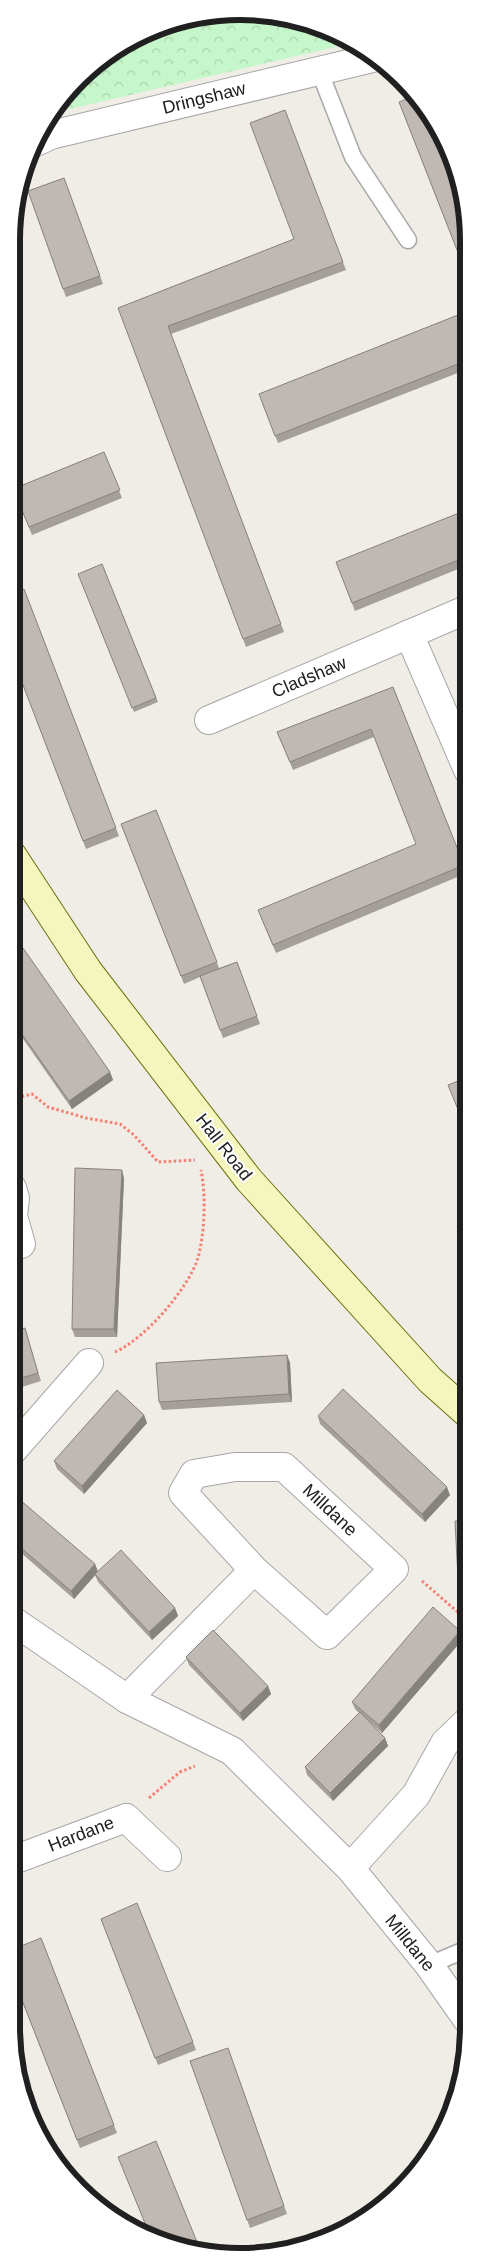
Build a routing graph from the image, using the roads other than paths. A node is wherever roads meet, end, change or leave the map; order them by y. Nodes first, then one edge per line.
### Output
1 (364, 58) edge
2 (319, 70) junction
3 (46, 138) edge
4 (408, 240) dead end
5 (460, 612) edge
6 (409, 634) junction
7 (210, 720) dead end
8 (460, 752) edge
9 (20, 867) edge
10 (20, 1240) edge
11 (21, 1244) dead end
12 (89, 1363) road end
13 (460, 1407) edge
14 (20, 1442) edge
15 (254, 1570) junction
16 (20, 1625) edge
17 (127, 1699) junction
18 (460, 1729) edge
19 (20, 1857) edge
20 (167, 1857) dead end
21 (350, 1868) junction
22 (460, 1952) edge
23 (429, 1965) junction
24 (460, 2009) edge

1 - 2 street, Dringshaw
2 - 3 street, Dringshaw
2 - 4 lane
5 - 6 street, Cladshaw
6 - 7 street, Cladshaw
6 - 8 street
9 - 13 street, Hall Road
10 - 11 street
12 - 14 street
15 - 15 street, Milldane
15 - 17 street
16 - 17 street, Milldane
17 - 21 street, Milldane
18 - 21 street
19 - 20 street, Hardane
21 - 23 street, Milldane
22 - 23 lane
23 - 24 street, Milldane

